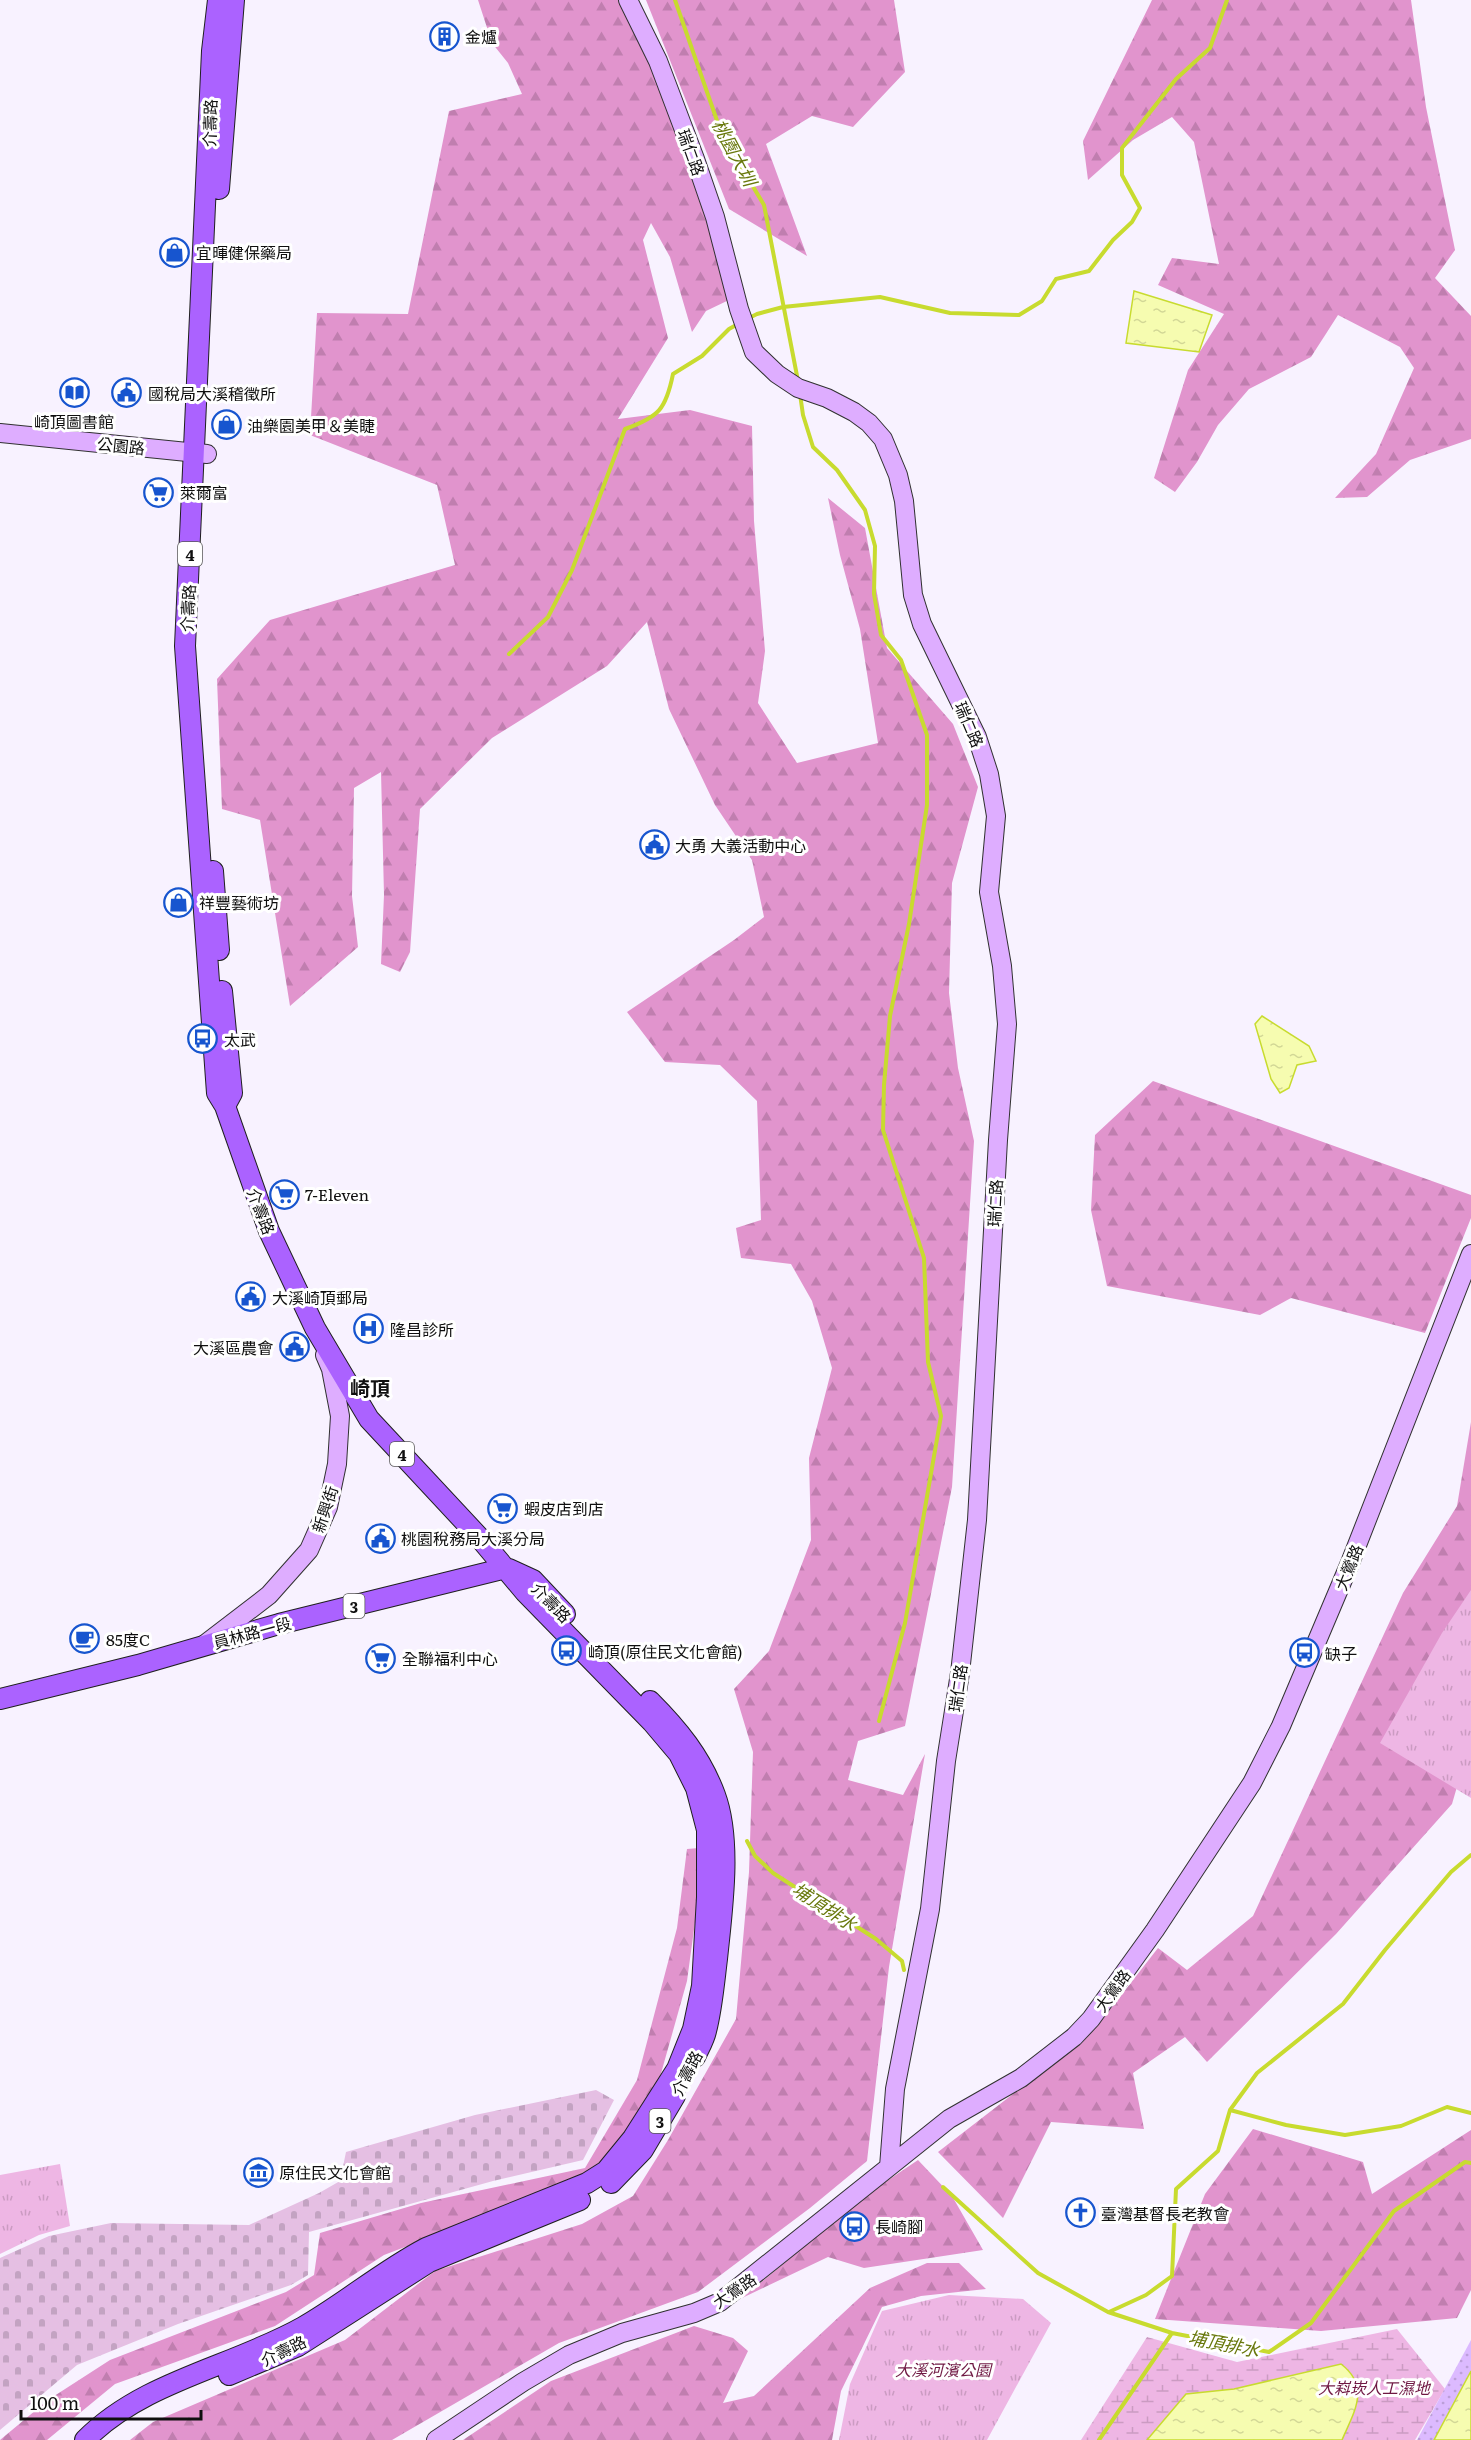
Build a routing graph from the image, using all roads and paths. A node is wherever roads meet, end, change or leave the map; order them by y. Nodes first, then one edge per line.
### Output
1 (218, 0) edge
2 (234, 0) edge
3 (628, 0) edge
4 (0, 433) edge
5 (200, 453) junction
6 (1471, 1254) edge
7 (315, 1328) junction
8 (506, 1568) junction
9 (204, 1645) junction
10 (0, 1699) edge
11 (889, 2167) junction
12 (85, 2440) edge
13 (102, 2440) edge
14 (436, 2440) edge

1 - 5 main road, 介壽路 / 4
2 - 5 main road, 介壽路 / 4
3 - 11 street, 瑞仁路
4 - 5 street, 公園路
5 - 7 main road, 介壽路 / 4
6 - 11 street, 大鶯路
7 - 8 main road, 介壽路 / 4
7 - 9 street, 新興街
8 - 9 main road, 員林路一段 / 3
8 - 12 main road, 介壽路 / 3
8 - 13 main road, 介壽路 / 3
9 - 10 main road, 員林路一段 / 3
11 - 14 street, 大鶯路

